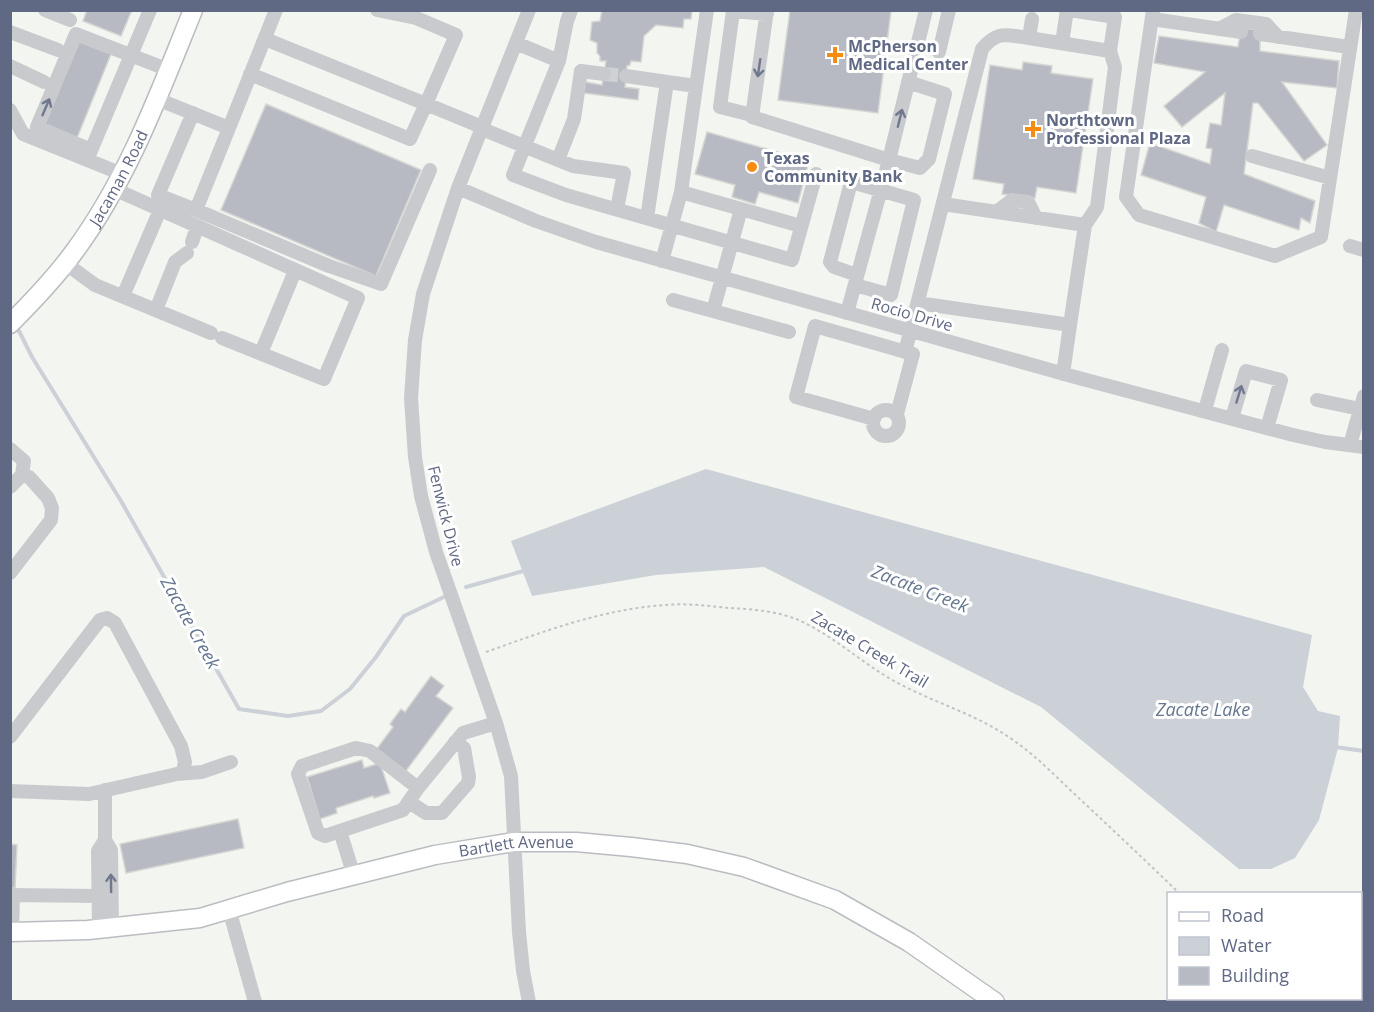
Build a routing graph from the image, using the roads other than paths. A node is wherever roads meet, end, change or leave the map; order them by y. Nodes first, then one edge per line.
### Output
1 (45, 10) edge
2 (150, 10) edge
3 (193, 10) edge
4 (276, 10) edge
5 (377, 10) edge
6 (528, 10) edge
7 (571, 10) edge
8 (707, 10) edge
9 (926, 10) edge
10 (949, 10) edge
11 (1069, 10) edge
12 (1356, 10) edge
13 (767, 12) edge
14 (1033, 13) edge
15 (1152, 15) edge
16 (70, 20) dead end
17 (1219, 29) junction
18 (10, 32) edge
19 (1241, 32) dead end
20 (1260, 34) dead end
21 (1278, 37) junction
22 (1029, 38) junction
23 (265, 39) junction
24 (516, 43) junction
25 (1062, 43) junction
26 (1349, 47) junction
27 (58, 50) dead end
28 (1110, 51) junction
29 (939, 52) dead end
30 (132, 55) junction
31 (559, 61) junction
32 (10, 66) edge
33 (169, 70) junction
34 (250, 74) junction
35 (604, 74) tunnel mouth
36 (626, 76) tunnel mouth
37 (44, 82) dead end
38 (667, 82) junction
39 (908, 82) junction
40 (696, 86) junction
41 (157, 99) junction
42 (426, 104) junction
43 (10, 110) edge
44 (193, 113) junction
45 (752, 114) junction
46 (229, 128) junction
47 (482, 128) junction
48 (525, 146) junction
49 (89, 155) junction
50 (1252, 156) dead end
51 (558, 160) junction
52 (889, 160) junction
53 (430, 170) dead end
54 (816, 174) dead end
55 (1330, 178) junction
56 (118, 182) junction
57 (458, 188) junction
58 (880, 191) junction
59 (681, 192) junction
60 (943, 204) junction
61 (741, 209) junction
62 (160, 210) junction
63 (196, 210) junction
64 (617, 210) junction
65 (647, 218) junction
66 (671, 225) junction
67 (1085, 225) junction
68 (801, 226) junction
69 (197, 227) junction
70 (732, 243) junction
71 (662, 261) junction
72 (65, 263) junction
73 (296, 271) junction
74 (721, 278) junction
75 (856, 280) junction
76 (123, 296) junction
77 (673, 300) dead end
78 (918, 303) junction
79 (156, 310) junction
80 (712, 311) junction
81 (847, 313) junction
82 (10, 324) edge
83 (1070, 325) junction
84 (198, 328) junction
85 (910, 331) junction
86 (789, 332) dead end
87 (222, 338) junction
88 (1222, 350) dead end
89 (905, 352) junction
90 (261, 353) junction
91 (1063, 374) junction
92 (1317, 400) dead end
93 (1362, 402) edge
94 (1205, 410) junction
95 (897, 414) junction
96 (874, 418) junction
97 (1232, 418) junction
98 (1267, 428) junction
99 (1357, 446) edge
100 (10, 449) edge
101 (22, 474) junction
102 (10, 487) edge
103 (10, 573) edge
104 (496, 723) junction
105 (10, 737) edge
106 (455, 742) junction
107 (231, 762) dead end
108 (177, 774) junction
109 (418, 788) junction
110 (105, 790) junction
111 (10, 791) edge
112 (409, 802) junction
113 (340, 831) junction
114 (105, 840) junction
115 (514, 842) junction
116 (354, 876) junction
117 (12, 895) edge
118 (98, 896) junction
119 (229, 909) junction
120 (105, 928) junction
121 (11, 932) edge
122 (255, 1002) edge
123 (529, 1002) edge
124 (995, 1002) edge

1 - 16 street
2 - 30 street
3 - 33 main road, Jacaman Road
4 - 23 street
5 - 42 street
6 - 24 street, Fenwick Drive
7 - 31 street
8 - 40 street
9 - 39 street
10 - 29 street
11 - 25 street
11 - 28 street
12 - 26 street
13 -> 45 street
13 - 45 street
14 - 22 street
15 - 17 street
15 - 55 street
17 - 19 street
17 - 21 street
18 - 27 street
20 - 21 street
21 - 26 street
22 - 25 street
22 - 60 street
23 - 34 street
23 - 42 street
24 - 31 street
24 - 47 street, Fenwick Drive
25 - 28 street
26 - 55 street
28 - 67 street
30 - 33 street
30 - 49 street
49 -> 30 street
31 - 48 street
32 - 37 street
33 - 41 main road, Jacaman Road
34 - 42 street
34 - 46 street
35 - 51 street
36 - 38 street
38 - 40 street
38 - 65 street
52 -> 39 street
39 - 52 street
40 - 59 street
41 - 44 street
41 - 56 main road, Jacaman Road
42 - 47 street
43 - 49 street
44 - 46 street
44 - 63 street
45 - 52 street
46 - 63 street
47 - 48 street
47 - 57 street, Fenwick Drive
48 - 51 street
48 - 64 street
49 - 56 street
50 - 55 street
51 - 64 street
52 - 58 street
53 - 63 street
54 - 68 street
56 - 62 street
56 - 72 main road, Jacaman Road
57 - 71 street, Rocio Drive
57 - 104 street, Fenwick Drive
58 - 75 street
58 - 75 street
58 - 75 street
59 - 61 street
59 - 66 street
60 - 67 street
60 - 78 street
61 - 68 street
61 - 70 street
62 - 69 street
62 - 76 street
64 - 65 street
65 - 66 street
66 - 70 street
66 - 71 street
67 - 83 street
68 - 70 street
69 - 73 street
69 - 79 street
70 - 74 street
71 - 74 street, Rocio Drive
72 - 76 street
72 - 82 main road, Jacaman Road
73 - 90 street
73 - 90 street
74 - 80 street
74 - 81 street, Rocio Drive
75 - 81 street
76 - 79 street
77 - 80 street
78 - 83 street
78 - 85 street
79 - 84 street
80 - 86 street
81 - 85 street, Rocio Drive
83 - 91 street
84 - 87 street
84 - 87 street
85 - 89 street
85 - 91 street, Rocio Drive
87 - 90 street
88 - 94 street
89 - 95 street
89 - 96 street
91 - 94 street, Rocio Drive
92 - 93 street
93 - 99 street
94 - 97 street, Rocio Drive
95 - 96 street
95 - 96 street
97 - 98 street, Rocio Drive
97 -> 98 street
98 - 99 street, Rocio Drive
100 - 101 street
101 - 102 street
101 - 103 street
104 - 106 street
104 - 115 street, Fenwick Drive
105 - 108 street
106 - 109 street
106 - 112 street
107 - 108 street
108 - 110 street
109 - 112 street
109 - 113 street
110 - 111 street
110 - 114 street
112 - 113 street
113 - 116 street
114 - 118 street
120 -> 114 street
115 - 116 main road, Bartlett Avenue
115 - 123 street, Fenwick Drive
115 - 124 main road, Bartlett Avenue
116 - 119 main road, Bartlett Avenue
117 - 118 street
117 - 121 street
118 - 120 street
119 - 120 main road, Bartlett Avenue
119 - 122 street
120 - 121 main road, Bartlett Avenue

